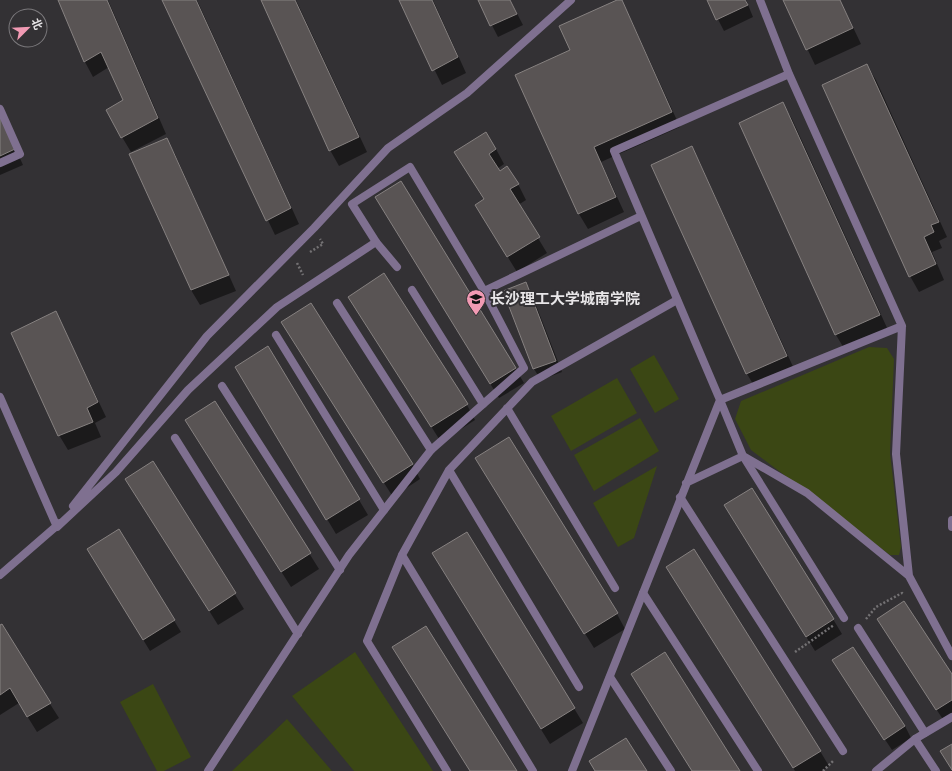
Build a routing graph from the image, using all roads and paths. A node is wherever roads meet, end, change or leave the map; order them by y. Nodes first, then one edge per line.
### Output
1 (571, 0) edge
2 (760, 0) edge
3 (789, 74) junction
4 (0, 109) edge
5 (0, 163) edge
6 (641, 216) junction
7 (314, 228) junction
8 (376, 242) junction
9 (306, 254) dead end
10 (301, 257) dead end
11 (397, 267) dead end
12 (309, 286) junction
13 (412, 290) dead end
14 (484, 291) junction
15 (677, 300) junction
16 (337, 303) dead end
17 (902, 326) junction
18 (276, 335) dead end
19 (222, 386) dead end
20 (0, 397) edge
21 (720, 400) junction
22 (483, 404) junction
23 (507, 408) junction
24 (175, 438) dead end
25 (431, 450) junction
26 (743, 456) junction
27 (449, 470) junction
28 (686, 483) junction
29 (680, 497) junction
30 (384, 510) junction
31 (952, 520) edge
32 (57, 528) junction
33 (952, 528) edge
34 (402, 555) junction
35 (340, 570) junction
36 (0, 575) edge
37 (908, 576) junction
38 (615, 588) dead end
39 (643, 593) junction
40 (908, 597) dead end
41 (844, 618) joint
42 (858, 628) joint
43 (298, 634) junction
44 (952, 656) edge
45 (784, 659) junction
46 (610, 677) junction
47 (579, 687) dead end
48 (952, 717) edge
49 (925, 733) junction
50 (915, 739) junction
51 (844, 751) dead end
52 (573, 770) edge
53 (208, 771) edge
54 (447, 771) edge
55 (533, 771) edge
56 (671, 771) edge
57 (758, 771) edge
58 (876, 771) edge
59 (936, 771) edge

1 - 7 street
2 - 3 street
3 - 6 street
3 - 17 street
4 - 5 street
6 - 14 street
6 - 15 street
7 - 9 path
7 - 32 street
8 - 11 street
8 - 12 street
8 - 14 street
10 - 12 path
12 - 32 street
13 - 22 street
14 - 22 street
15 - 21 street
15 - 23 street
16 - 25 street
17 - 21 street
17 - 37 street
18 - 30 street
19 - 35 street
20 - 32 street
21 - 26 street
21 - 28 street
22 - 25 street
23 - 27 street
23 - 38 street
24 - 43 street
25 - 30 street
26 - 28 street
26 - 37 street
26 - 41 street
27 - 34 street
27 - 47 street
28 - 29 street
29 - 39 street
29 - 45 street
30 - 35 street
31 - 33 street
32 - 36 street
34 - 54 street
34 - 55 street
35 - 43 street
37 - 44 street
39 - 46 street
39 - 57 street
40 - 42 path
41 - 45 path
42 - 49 street
43 - 53 street
45 - 51 street
46 - 52 street
46 - 56 street
48 - 49 street
49 - 50 street
50 - 58 street
50 - 59 street

